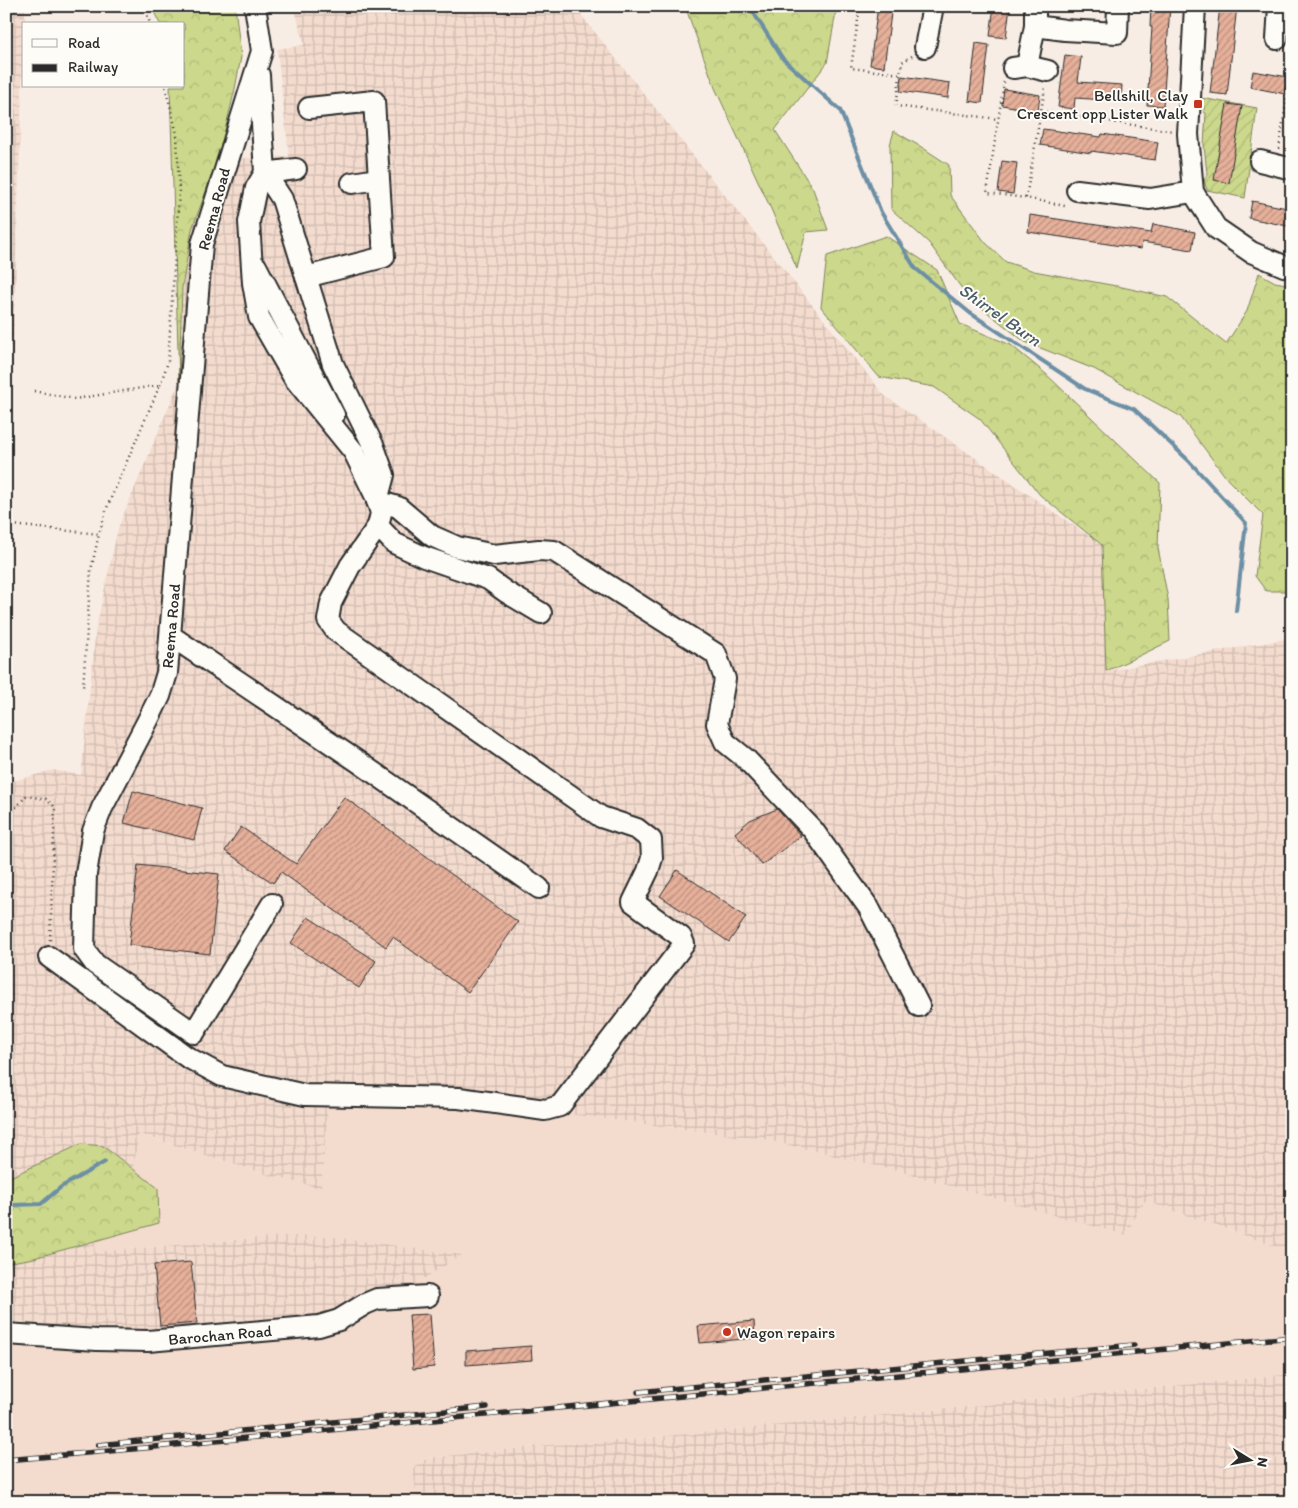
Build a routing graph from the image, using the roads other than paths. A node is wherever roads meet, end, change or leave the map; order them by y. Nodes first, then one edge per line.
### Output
1 (255, 6) edge
2 (933, 6) edge
3 (1118, 6) edge
4 (1195, 6) edge
5 (1280, 6) edge
6 (1035, 16) edge
7 (1277, 40) dead end
8 (925, 47) dead end
9 (258, 62) junction
10 (1048, 71) road end
11 (309, 108) dead end
12 (296, 169) dead end
13 (265, 173) junction
14 (378, 179) junction
15 (352, 183) dead end
16 (1077, 190) road end
17 (1193, 192) junction
18 (1292, 267) edge
19 (306, 278) junction
20 (377, 501) junction
21 (378, 526) junction
22 (541, 613) dead end
23 (170, 636) junction
24 (539, 888) dead end
25 (272, 904) dead end
26 (49, 957) road end
27 (919, 1006) dead end
28 (428, 1296) dead end
29 (6, 1334) edge

1 - 9 street, Reema Road
2 - 8 street
3 - 6 street
4 - 17 street
5 - 7 street
6 - 10 street
9 - 13 street
9 - 23 street, Reema Road
11 - 14 street
12 - 13 street
13 - 19 street
13 - 20 street
14 - 15 street
14 - 19 street
16 - 17 street
17 - 18 street
19 - 20 street
20 - 21 street
20 - 27 street
21 - 22 street
21 - 26 street
23 - 24 street
23 - 25 street, Reema Road
28 - 29 street, Barochan Road

